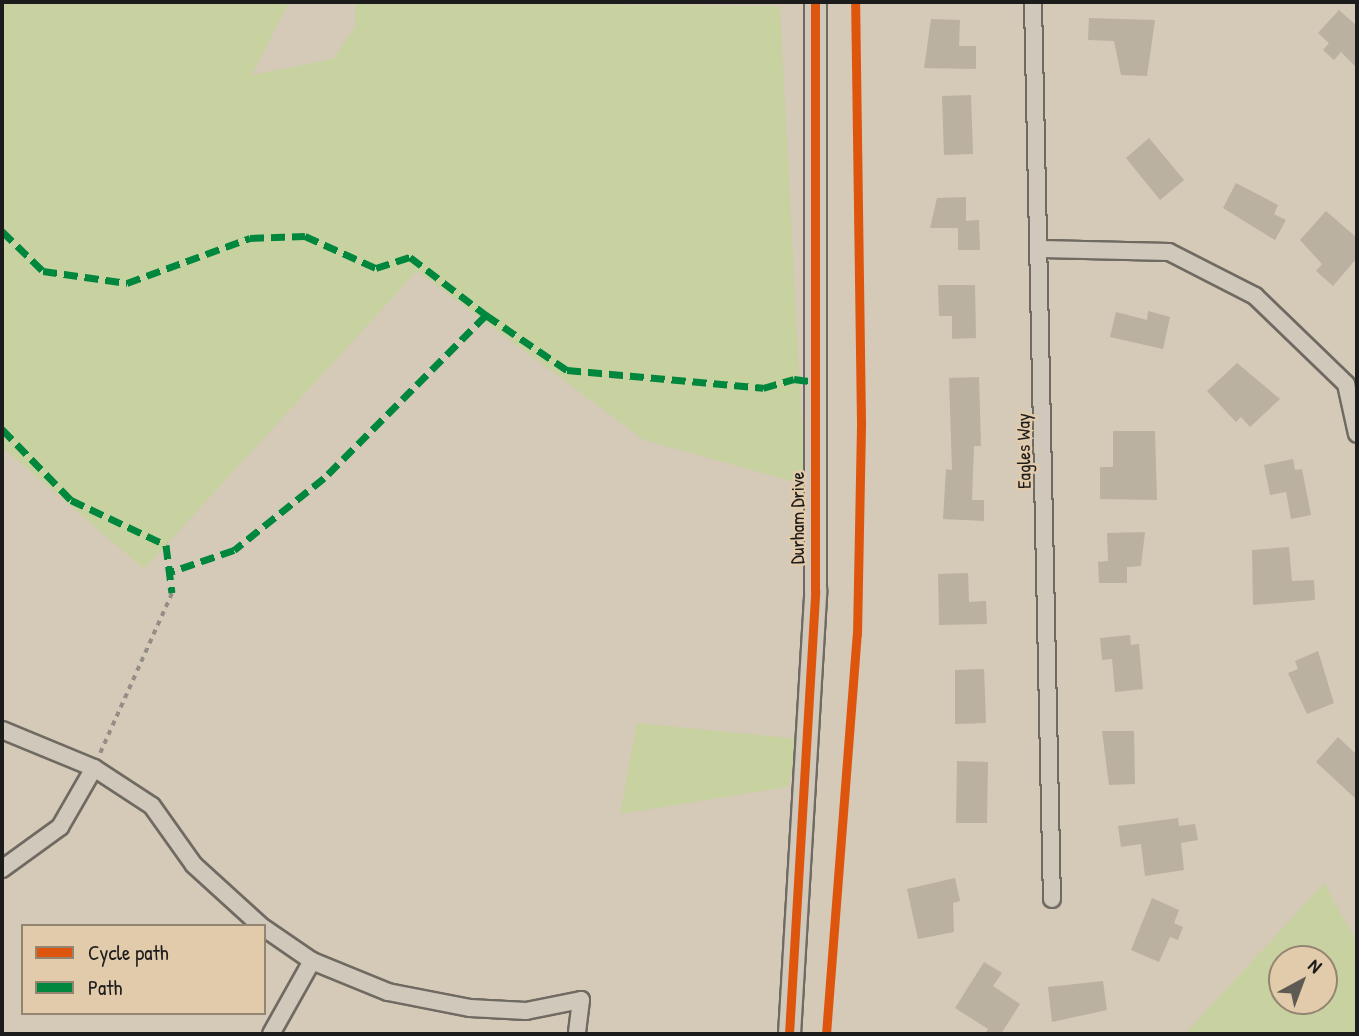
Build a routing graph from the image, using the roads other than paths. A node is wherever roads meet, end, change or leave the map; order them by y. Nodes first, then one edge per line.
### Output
1 (816, 2) edge
2 (1033, 2) edge
3 (1042, 249) junction
4 (1357, 434) edge
5 (2, 730) edge
6 (94, 768) junction
7 (2, 869) edge
8 (1052, 899) dead end
9 (259, 924) edge
10 (266, 930) edge
11 (312, 961) junction
12 (271, 1034) edge
13 (578, 1034) edge
14 (789, 1034) edge

1 - 14 street, Durham Drive
2 - 3 street, Eagles Way
3 - 4 street
3 - 8 street, Eagles Way
5 - 6 street
6 - 7 street
6 - 9 street
10 - 11 street
11 - 12 street
11 - 13 street

